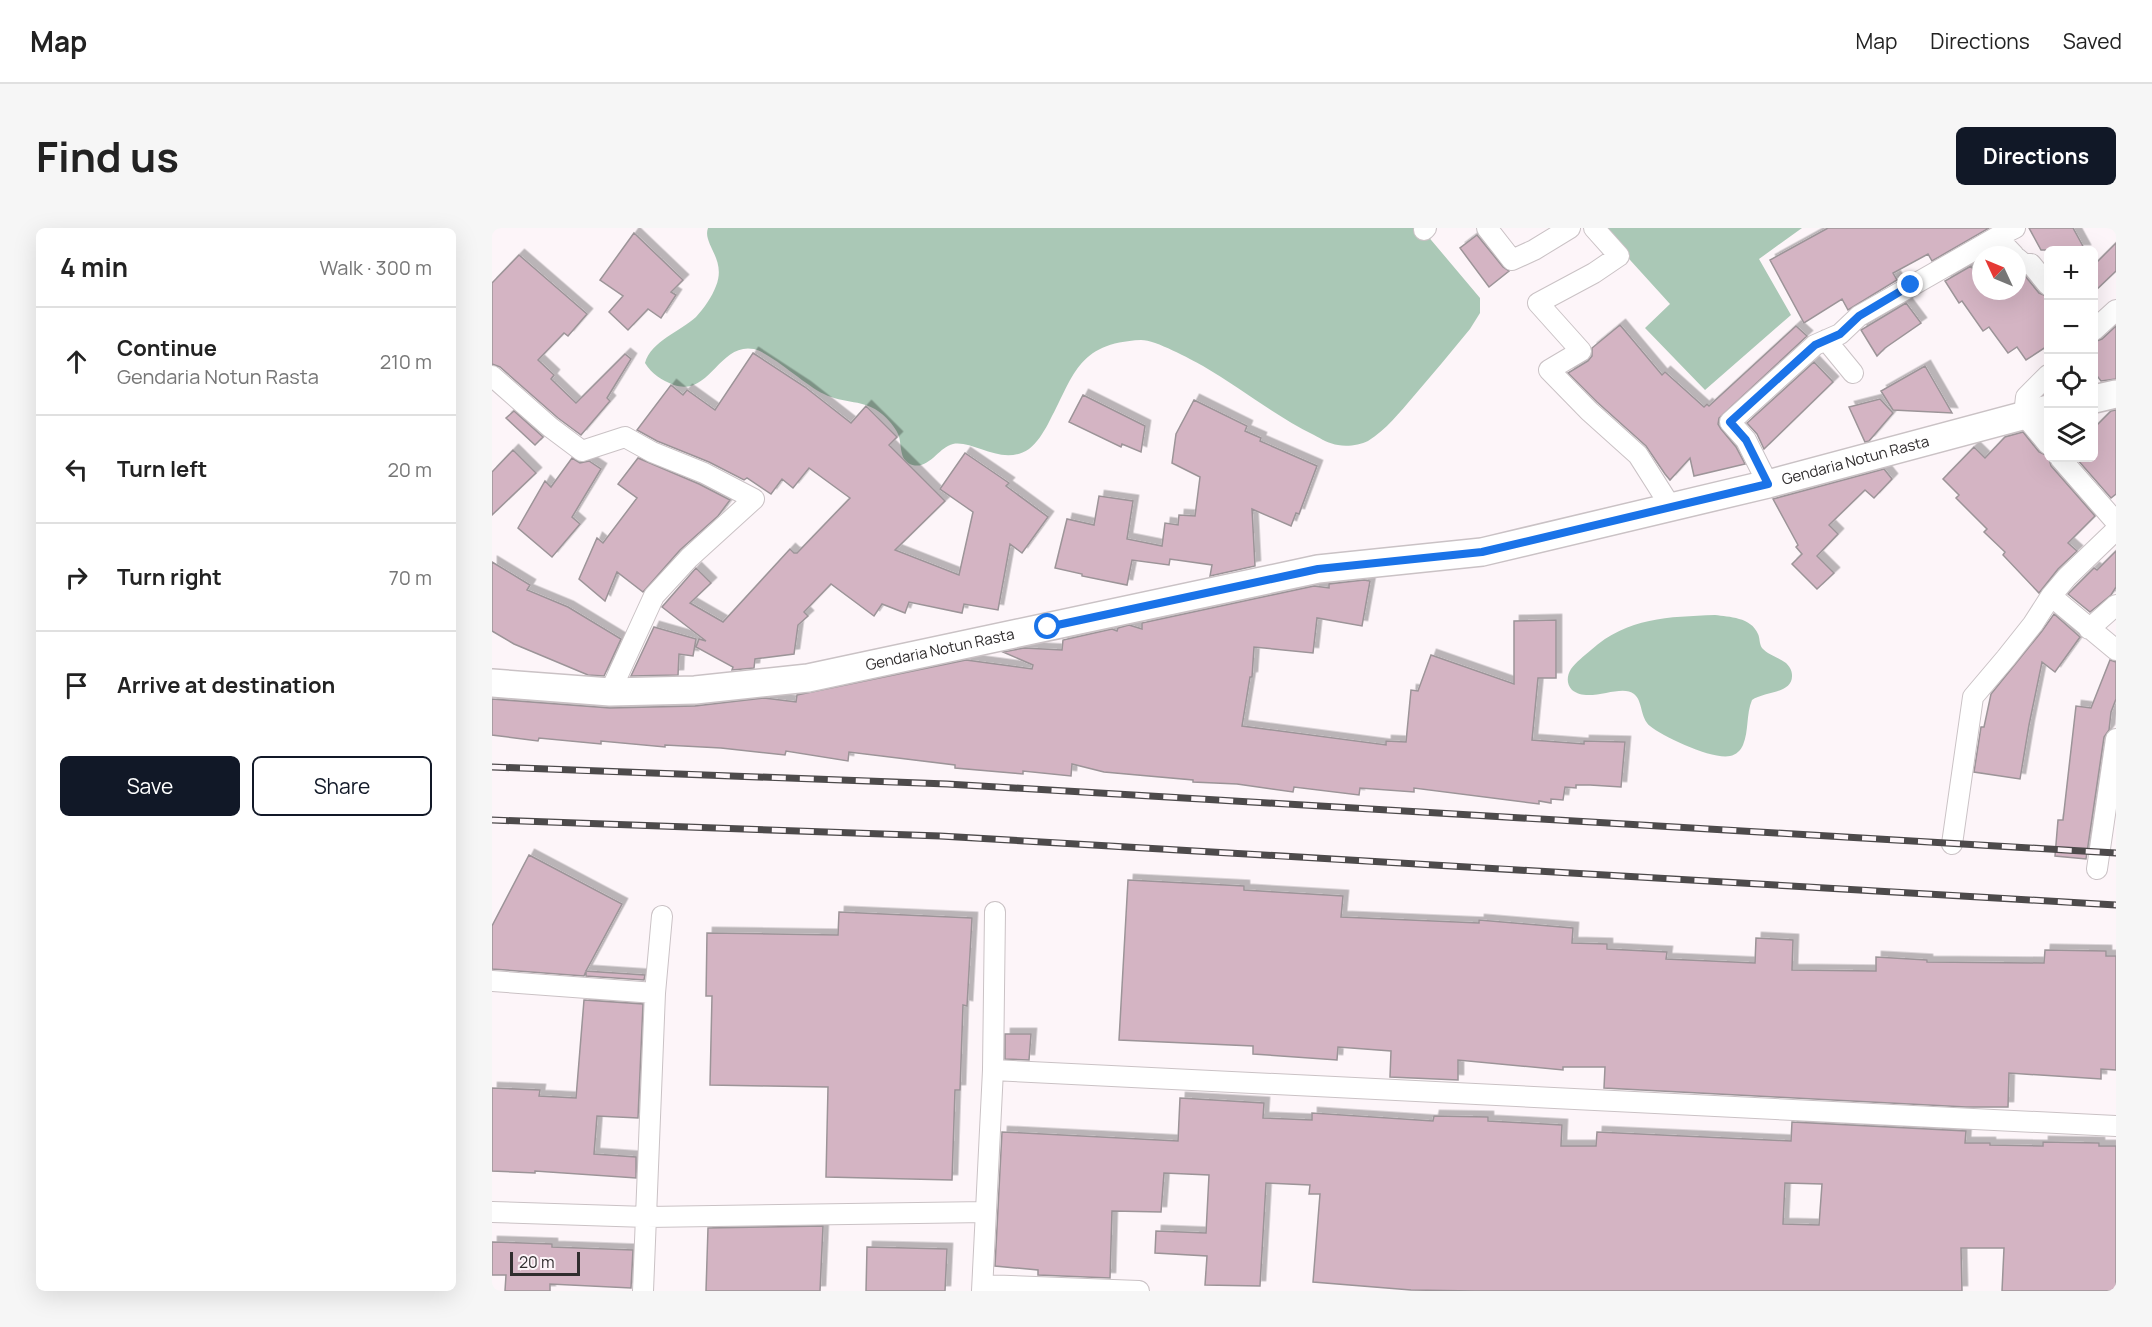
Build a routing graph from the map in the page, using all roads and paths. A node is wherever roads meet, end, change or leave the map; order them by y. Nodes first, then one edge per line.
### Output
1 (1487, 228) edge
2 (1570, 228) edge
3 (1594, 228) edge
4 (2015, 228) edge
5 (1997, 237) junction
6 (2006, 246) edge
7 (2026, 264) edge
8 (2044, 279) edge
9 (2116, 310) edge
10 (2098, 326) edge
11 (1826, 340) junction
12 (1853, 373) dead end
13 (492, 376) edge
14 (2044, 380) edge
15 (2116, 393) edge
16 (2098, 398) edge
17 (2036, 412) edge
18 (2044, 432) edge
19 (2064, 462) edge
20 (1768, 484) junction
21 (1671, 507) junction
22 (2116, 522) edge
23 (2116, 530) edge
24 (2051, 596) junction
25 (2116, 605) edge
26 (2089, 629) junction
27 (2116, 650) edge
28 (492, 683) edge
29 (610, 692) junction
30 (2116, 738) edge
31 (1952, 844) dead end
32 (2097, 868) dead end
33 (995, 912) dead end
34 (662, 916) dead end
35 (492, 981) edge
36 (655, 993) junction
37 (993, 1070) junction
38 (2116, 1126) edge
39 (492, 1212) edge
40 (986, 1212) junction
41 (647, 1217) junction
42 (982, 1288) edge
43 (643, 1291) edge
44 (1139, 1291) edge

1 - 2 street
3 - 21 street
4 - 5 street
5 - 6 street
5 - 11 street
7 - 8 street
9 - 10 street
11 - 12 street
11 - 20 street
13 - 29 street
14 - 17 street
15 - 16 main road
17 - 18 street
17 - 20 main road, Gendaria Notun Rasta
19 - 22 street
20 - 21 main road, Gendaria Notun Rasta
21 - 29 main road, Gendaria Notun Rasta
23 - 24 street
24 - 26 street
24 - 31 street
25 - 26 street
26 - 27 street
28 - 29 main road, Gendaria Notun Rasta
30 - 32 street
33 - 37 street
34 - 36 street
35 - 36 street
36 - 41 street
37 - 38 street
37 - 40 street
39 - 41 street
40 - 41 street
40 - 42 street
41 - 43 street
42 - 44 street

